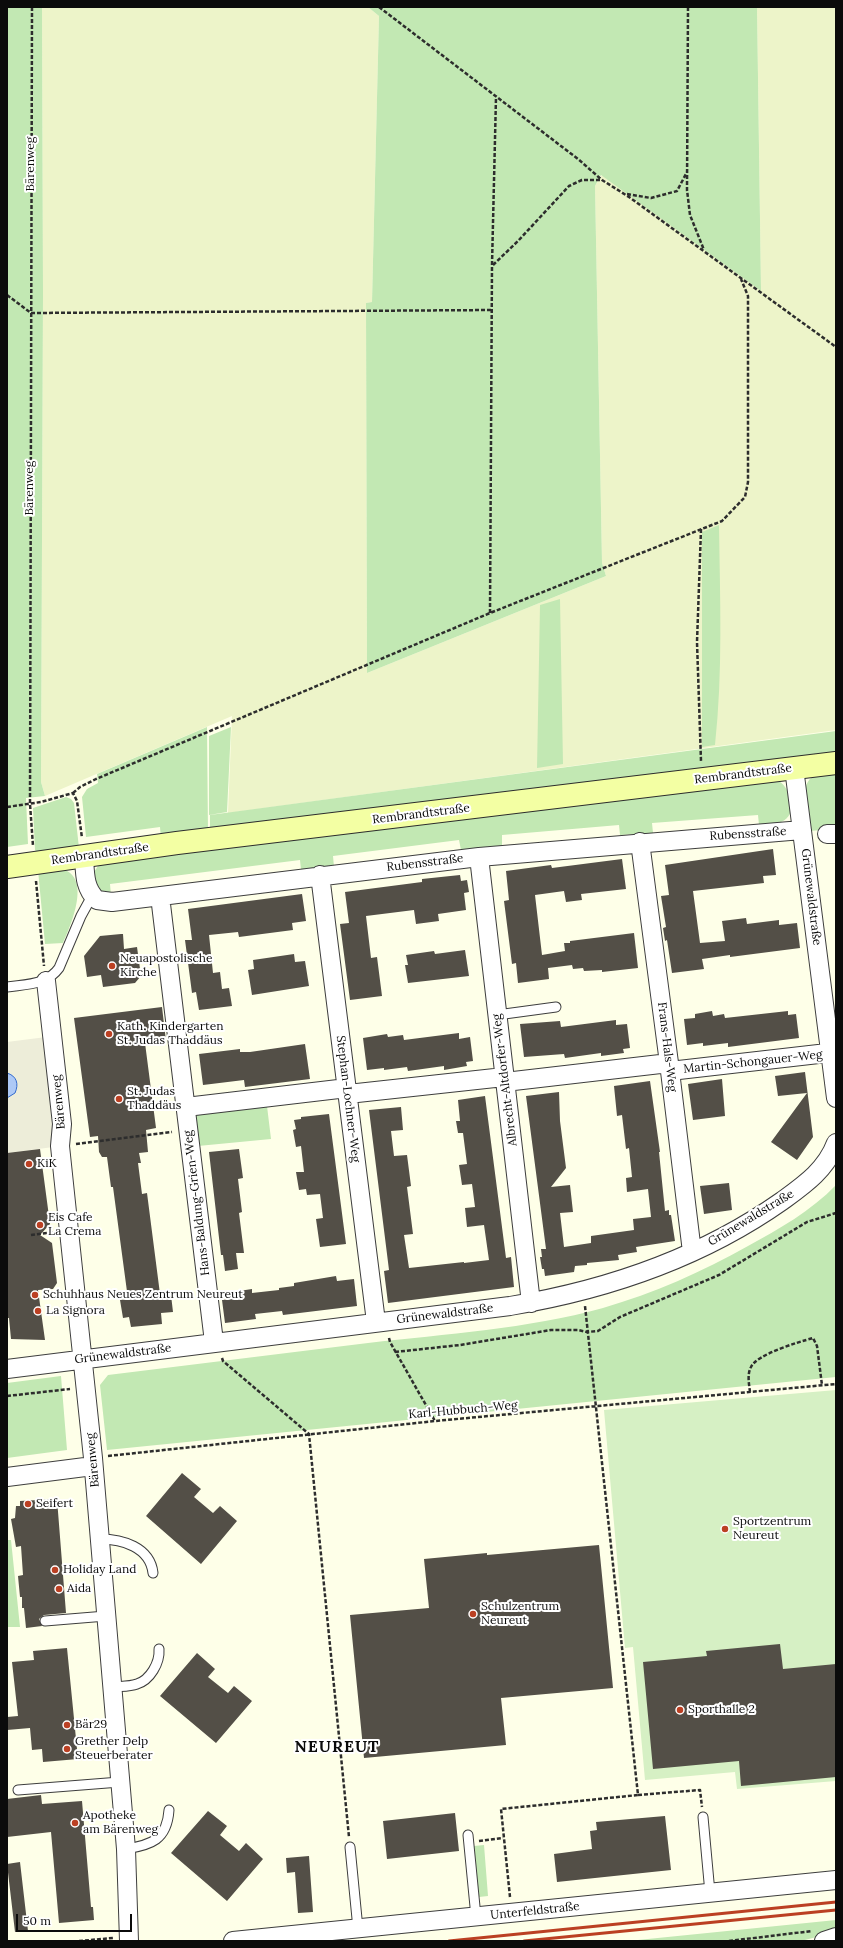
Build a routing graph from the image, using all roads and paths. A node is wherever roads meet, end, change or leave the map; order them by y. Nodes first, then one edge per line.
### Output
1 (32, 7) edge
2 (379, 7) edge
3 (688, 7) edge
4 (496, 97) junction
5 (688, 171) junction
6 (602, 180) junction
7 (624, 194) junction
8 (704, 251) junction
9 (492, 265) junction
10 (741, 279) junction
11 (7, 295) edge
12 (492, 310) junction
13 (31, 313) junction
14 (836, 347) edge
15 (701, 529) junction
16 (490, 613) junction
17 (836, 762) edge
18 (794, 768) junction
19 (703, 779) junction
20 (72, 793) junction
21 (30, 804) junction
22 (7, 807) edge
23 (802, 830) junction
24 (640, 842) junction
25 (83, 849) junction
26 (479, 857) junction
27 (34, 863) junction
28 (7, 867) edge
29 (320, 875) junction
30 (92, 896) junction
31 (160, 896) junction
32 (45, 974) junction
33 (7, 987) edge
34 (556, 1007) dead end
35 (497, 1015) junction
36 (833, 1053) edge
37 (670, 1067) junction
38 (504, 1079) junction
39 (347, 1091) junction
40 (836, 1098) edge
41 (186, 1107) junction
42 (189, 1130) junction
43 (836, 1143) edge
44 (60, 1146) junction
45 (836, 1213) edge
46 (70, 1230) junction
47 (31, 1235) dead end
48 (692, 1252) junction
49 (584, 1291) junction
50 (531, 1303) junction
51 (382, 1322) junction
52 (587, 1332) junction
53 (217, 1342) junction
54 (395, 1352) junction
55 (84, 1359) junction
56 (7, 1369) edge
57 (836, 1384) edge
58 (822, 1385) junction
59 (87, 1387) junction
60 (750, 1392) junction
61 (7, 1396) edge
62 (595, 1406) junction
63 (435, 1421) junction
64 (309, 1434) junction
65 (93, 1462) junction
66 (7, 1477) edge
67 (100, 1539) junction
68 (153, 1573) dead end
69 (106, 1616) junction
70 (45, 1621) dead end
71 (159, 1649) dead end
72 (112, 1686) junction
73 (120, 1782) junction
74 (18, 1790) dead end
75 (638, 1795) junction
76 (169, 1810) dead end
77 (703, 1817) joint
78 (503, 1838) junction
79 (469, 1839) joint
80 (350, 1847) joint
81 (126, 1849) junction
82 (836, 1880) edge
83 (710, 1893) junction
84 (510, 1894) dead end
85 (476, 1917) junction
86 (358, 1930) junction
87 (822, 1935) edge
88 (836, 1938) edge
89 (79, 1941) edge
90 (116, 1941) edge
91 (129, 1941) edge
92 (233, 1941) edge
93 (729, 1941) edge

1 - 13 path, Bärenweg
2 - 4 path
3 - 5 path
4 - 6 path
4 - 9 path
5 - 7 path
5 - 8 path
6 - 7 path
6 - 9 path
7 - 8 path
8 - 10 path
9 - 12 path
10 - 14 path
10 - 15 path
11 - 13 path
12 - 13 path
12 - 16 path
13 - 21 path, Bärenweg
15 - 16 path
15 - 19 path
16 - 20 path
17 - 18 street, Rembrandtstraße
18 - 19 street, Rembrandtstraße
18 - 23 street, Grünewaldstraße
19 - 25 street, Rembrandtstraße
20 - 21 path
20 - 25 path
21 - 22 path
21 - 27 path, Bärenweg
23 - 24 street, Rubensstraße
23 - 36 street, Grünewaldstraße
24 - 26 street, Rubensstraße
24 - 37 street, Frans-Hals-Weg
25 - 27 street, Rembrandtstraße
25 - 30 street
26 - 29 street, Rubensstraße
26 - 35 street, Albrecht-Altdorfer-Weg
27 - 28 street, Rembrandtstraße
27 - 32 path, Bärenweg
29 - 31 street, Rubensstraße
29 - 39 street, Stephan-Lochner-Weg
30 - 31 street, Rubensstraße
30 - 32 lane
31 - 41 street, Hans-Baldung-Grien-Weg
32 - 33 lane
32 - 44 street, Bärenweg
34 - 35 lane
35 - 38 street, Albrecht-Altdorfer-Weg
36 - 37 street, Martin-Schongauer-Weg
36 - 40 street, Grünewaldstraße
37 - 38 street, Martin-Schongauer-Weg
37 - 48 street, Frans-Hals-Weg
38 - 39 street, Martin-Schongauer-Weg
38 - 50 street, Albrecht-Altdorfer-Weg
39 - 41 street, Martin-Schongauer-Weg
39 - 51 street, Stephan-Lochner-Weg
41 - 42 street, Hans-Baldung-Grien-Weg
42 - 44 path
42 - 53 street, Hans-Baldung-Grien-Weg
43 - 48 street, Grünewaldstraße
44 - 46 street, Bärenweg
45 - 52 path
46 - 47 path
46 - 55 street, Bärenweg
48 - 49 street, Grünewaldstraße
49 - 50 street, Grünewaldstraße
49 - 52 path
50 - 51 street, Grünewaldstraße
51 - 53 street, Grünewaldstraße
51 - 54 path
52 - 54 path
52 - 62 path
53 - 55 street, Grünewaldstraße
53 - 64 path
54 - 63 path
55 - 56 street, Grünewaldstraße
55 - 59 street, Bärenweg
57 - 58 path, Karl-Hubbuch-Weg
58 - 60 path, Karl-Hubbuch-Weg
58 - 60 path
59 - 61 path
59 - 65 street, Bärenweg
60 - 62 path, Karl-Hubbuch-Weg
62 - 63 path, Karl-Hubbuch-Weg
62 - 75 path
63 - 64 path, Karl-Hubbuch-Weg
64 - 65 path, Karl-Hubbuch-Weg
64 - 80 path
65 - 66 street
65 - 67 street, Bärenweg
67 - 68 lane
67 - 69 street, Bärenweg
69 - 70 lane
69 - 72 street, Bärenweg
71 - 72 lane
72 - 73 street, Bärenweg
73 - 74 lane
73 - 81 street, Bärenweg
75 - 77 path
75 - 78 path
76 - 81 lane
77 - 83 lane
78 - 79 path
78 - 84 path
79 - 85 lane
80 - 86 lane
81 - 91 street, Bärenweg
82 - 83 street, Unterfeldstraße
83 - 85 street, Unterfeldstraße
85 - 86 street, Unterfeldstraße
86 - 92 street, Unterfeldstraße
87 - 88 street
87 - 93 path
89 - 90 path

